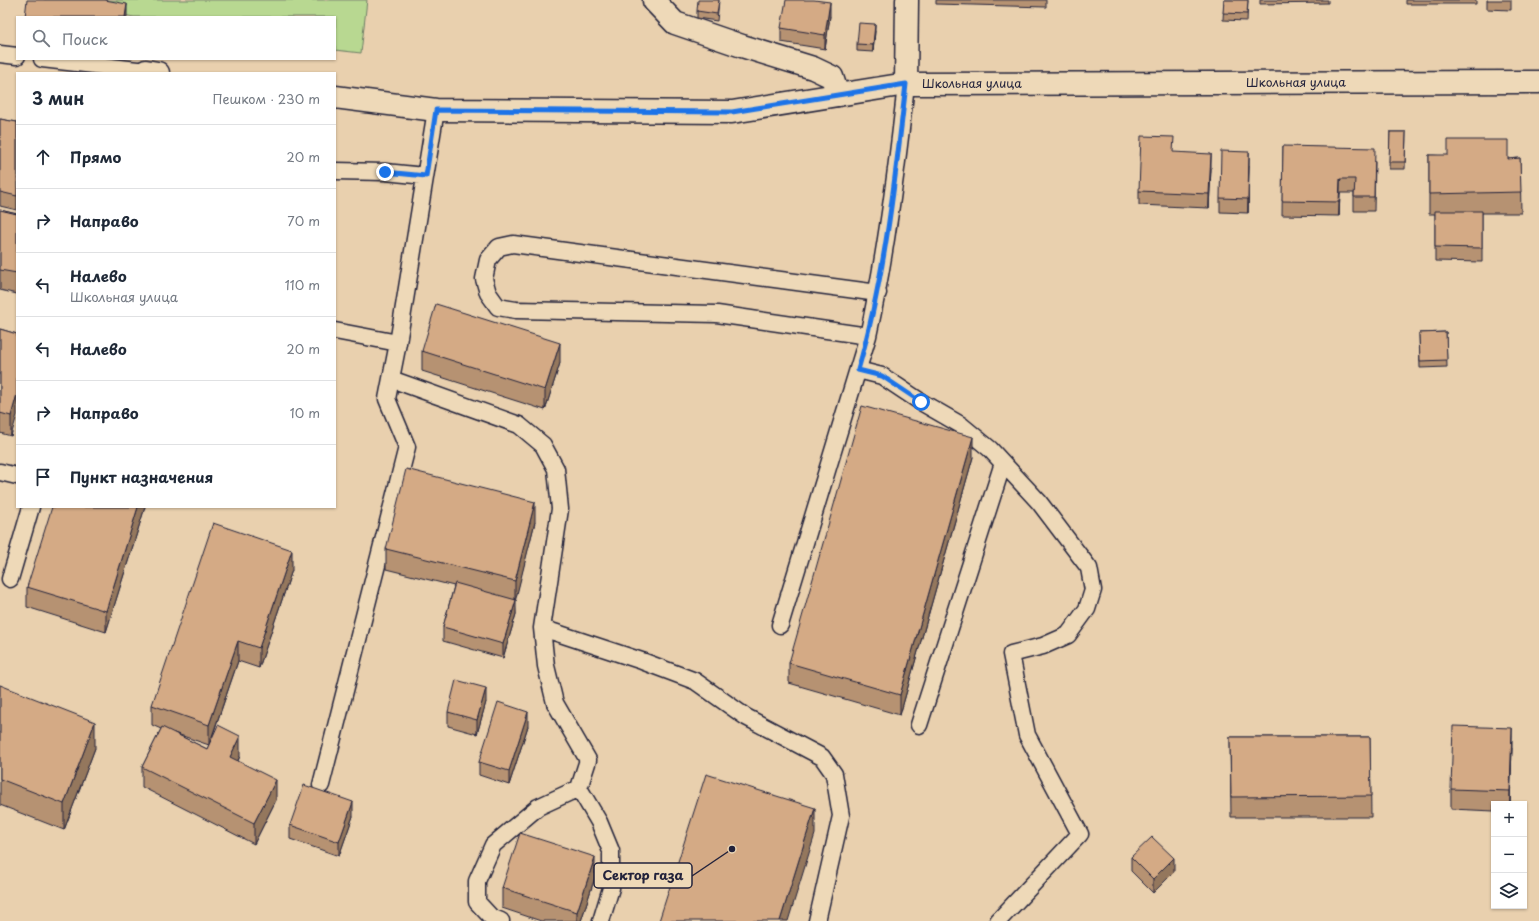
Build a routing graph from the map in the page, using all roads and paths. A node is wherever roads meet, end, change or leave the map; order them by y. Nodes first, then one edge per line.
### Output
1 (907, 0) edge
2 (654, 1) dead end
3 (0, 54) edge
4 (16, 56) edge
5 (50, 60) edge
6 (152, 72) edge
7 (1539, 82) edge
8 (906, 84) junction
9 (838, 95) junction
10 (336, 97) edge
11 (436, 110) junction
12 (336, 171) edge
13 (426, 176) junction
14 (878, 293) junction
15 (336, 331) edge
16 (868, 336) junction
17 (398, 343) junction
18 (858, 370) junction
19 (392, 379) junction
20 (1003, 463) junction
21 (0, 472) edge
22 (16, 476) edge
23 (32, 508) edge
24 (10, 579) dead end
25 (780, 625) dead end
26 (542, 628) junction
27 (919, 725) dead end
28 (321, 785) dead end
29 (579, 788) junction
30 (501, 921) edge
31 (601, 921) edge
32 (817, 921) edge
33 (998, 921) edge

1 - 8 street
2 - 9 street
3 - 4 lane
5 - 6 lane
7 - 8 street, Школьная улица
8 - 9 street, Школьная улица
8 - 14 lane
9 - 11 street, Школьная улица
10 - 11 street, Школьная улица
11 - 13 lane
12 - 13 lane
13 - 17 lane
14 - 16 lane
14 - 16 lane
15 - 17 lane
16 - 18 lane
17 - 19 lane
18 - 20 lane
18 - 25 lane
19 - 26 lane
19 - 28 lane
20 - 27 lane
20 - 33 lane
21 - 22 lane
23 - 24 lane
26 - 29 lane
26 - 32 lane
29 - 30 lane
29 - 31 lane

